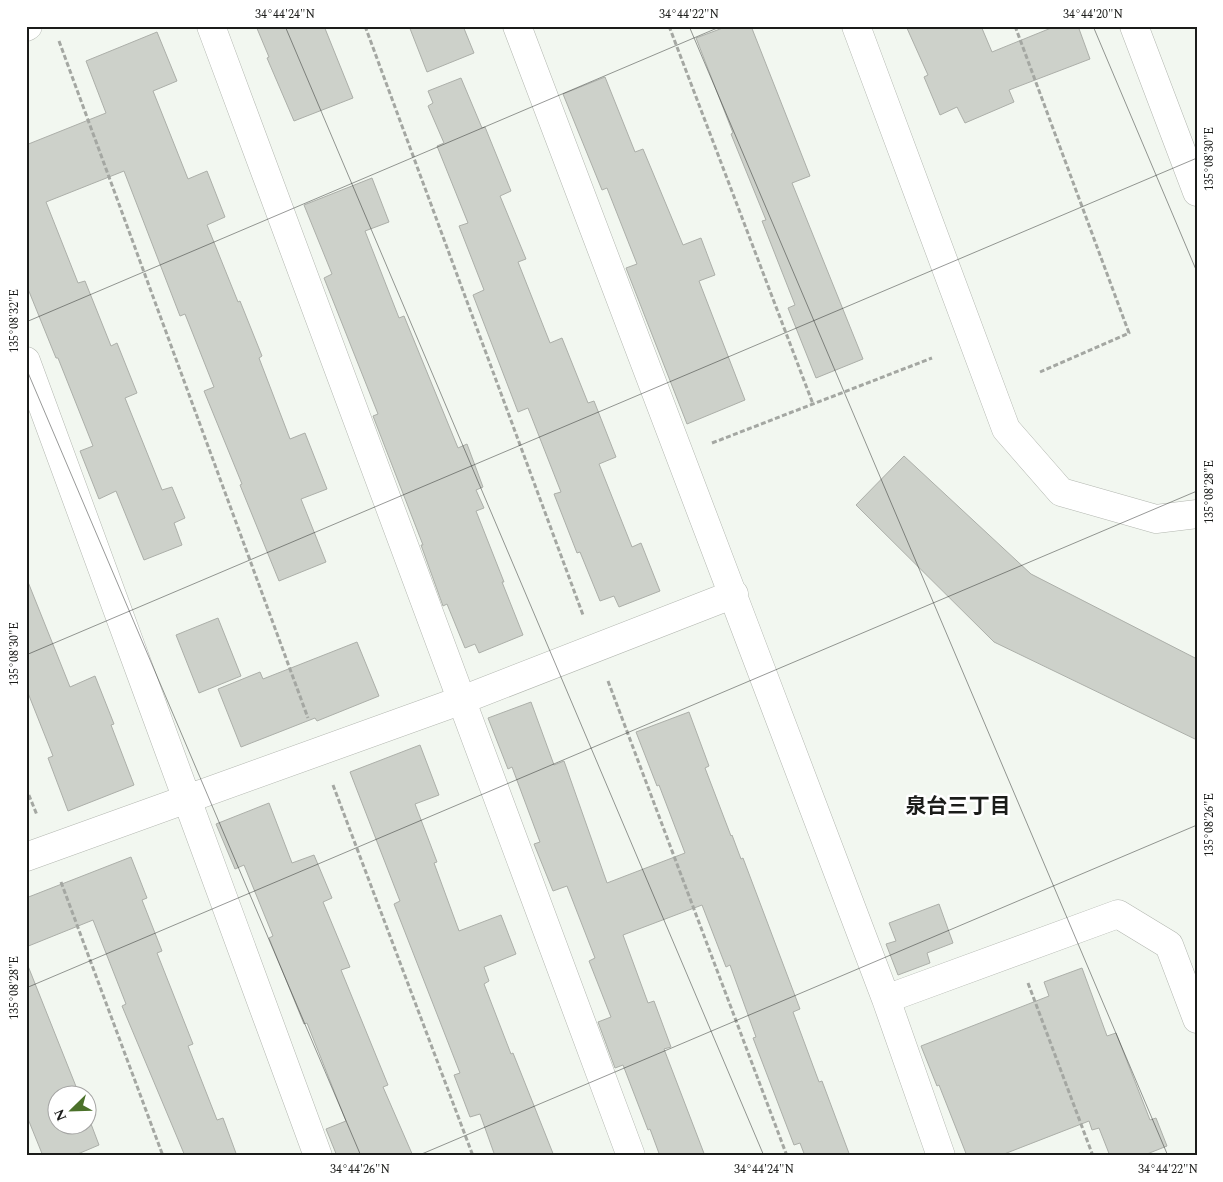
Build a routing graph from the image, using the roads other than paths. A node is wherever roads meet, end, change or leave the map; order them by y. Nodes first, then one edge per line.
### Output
1 (211, 26) edge
2 (517, 26) edge
3 (856, 26) edge
4 (1134, 26) edge
5 (1197, 192) edge
6 (26, 361) edge
7 (1197, 514) edge
8 (734, 594) junction
9 (462, 700) junction
10 (187, 799) junction
11 (38, 853) edge
12 (886, 999) junction
13 (1197, 1018) edge
14 (318, 1156) edge
15 (631, 1156) edge
16 (941, 1156) edge

1 - 9 street
2 - 8 street
3 - 7 street
4 - 5 street
6 - 10 street
8 - 9 street
8 - 12 street
9 - 10 street
9 - 15 street
10 - 11 street
10 - 14 street
12 - 13 street
12 - 16 street

